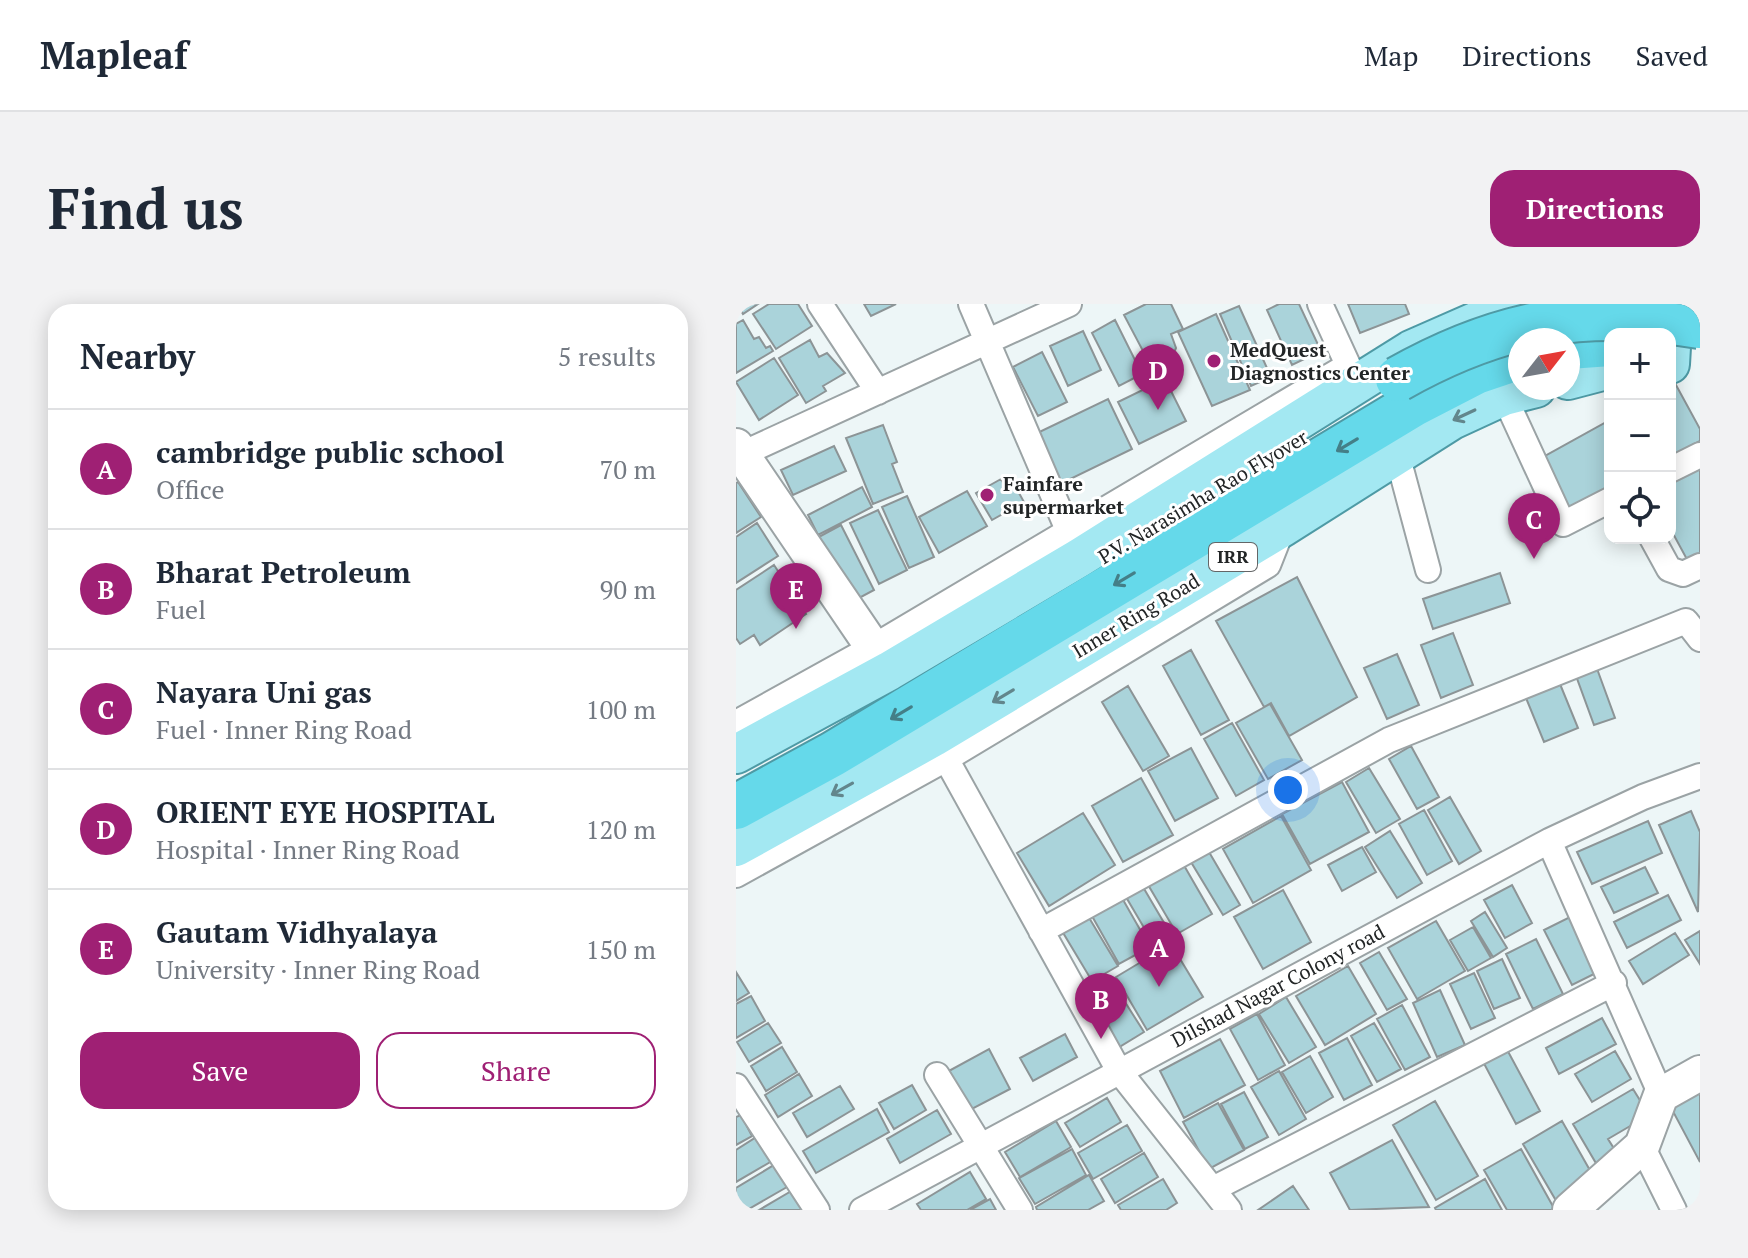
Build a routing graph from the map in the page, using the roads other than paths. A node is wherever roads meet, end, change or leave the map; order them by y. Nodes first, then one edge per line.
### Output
1 (820, 304) edge
2 (971, 304) edge
3 (1069, 304) edge
4 (1320, 304) edge
5 (1527, 304) edge
6 (1670, 304) edge
7 (1700, 326) edge
8 (1672, 328) edge
9 (988, 341) junction
10 (1604, 344) edge
11 (1580, 346) edge
12 (1676, 350) edge
13 (1700, 355) edge
14 (1508, 361) edge
15 (1676, 366) edge
16 (1604, 371) edge
17 (1700, 372) edge
18 (1353, 376) junction
19 (1580, 377) edge
20 (878, 392) junction
21 (1508, 397) edge
22 (1523, 400) edge
23 (739, 450) edge
24 (1397, 454) junction
25 (1700, 455) edge
26 (1676, 467) edge
27 (1604, 503) edge
28 (1073, 544) junction
29 (1655, 544) edge
30 (1700, 566) edge
31 (1428, 570) dead end
32 (1700, 639) edge
33 (881, 659) junction
34 (736, 723) edge
35 (940, 748) junction
36 (736, 754) edge
37 (736, 774) edge
38 (1700, 776) edge
39 (736, 807) edge
40 (1549, 841) junction
41 (736, 847) edge
42 (736, 875) edge
43 (1041, 931) junction
44 (1614, 983) junction
45 (1119, 1071) junction
46 (1700, 1073) edge
47 (937, 1075) dead end
48 (736, 1086) edge
49 (1661, 1095) junction
50 (1642, 1146) junction
51 (979, 1147) junction
52 (1213, 1189) junction
53 (817, 1210) edge
54 (862, 1210) edge
55 (1020, 1210) edge
56 (1229, 1210) edge
57 (1570, 1210) edge
58 (1674, 1210) edge

1 - 20 street
2 - 9 street
3 - 9 street
4 - 18 street
5 - 18 main road
6 - 8 main road
7 - 37 highway, P.V. Narasimha Rao Flyover, bridge
9 - 20 street
9 - 28 street
10 - 11 highway
12 - 13 highway
14 -> 39 highway, P.V. Narasimha Rao Flyover
15 - 17 main road
16 - 19 main road
18 - 28 main road
20 - 23 street
21 -> 24 main road, Inner Ring Road / IRR
22 - 27 street
23 - 33 street
24 - 31 street
24 - 35 main road, Inner Ring Road / IRR
25 - 26 street
28 - 33 main road
29 - 30 street
32 - 43 street
33 - 34 street
33 - 36 main road
35 -> 41 main road, Inner Ring Road / IRR
35 - 42 street
35 - 43 street
38 - 40 street, Dilshad Nagar Colony road
40 - 44 street
40 - 45 street, Dilshad Nagar Colony road
43 - 45 street
44 - 49 street
44 - 52 street
45 - 51 street, Dilshad Nagar Colony road
45 - 52 street
46 - 49 street
47 - 51 street
48 - 53 street
49 - 50 street
50 - 57 street
50 - 58 street
51 - 54 street, Dilshad Nagar Colony road
51 - 55 street
52 - 56 street

